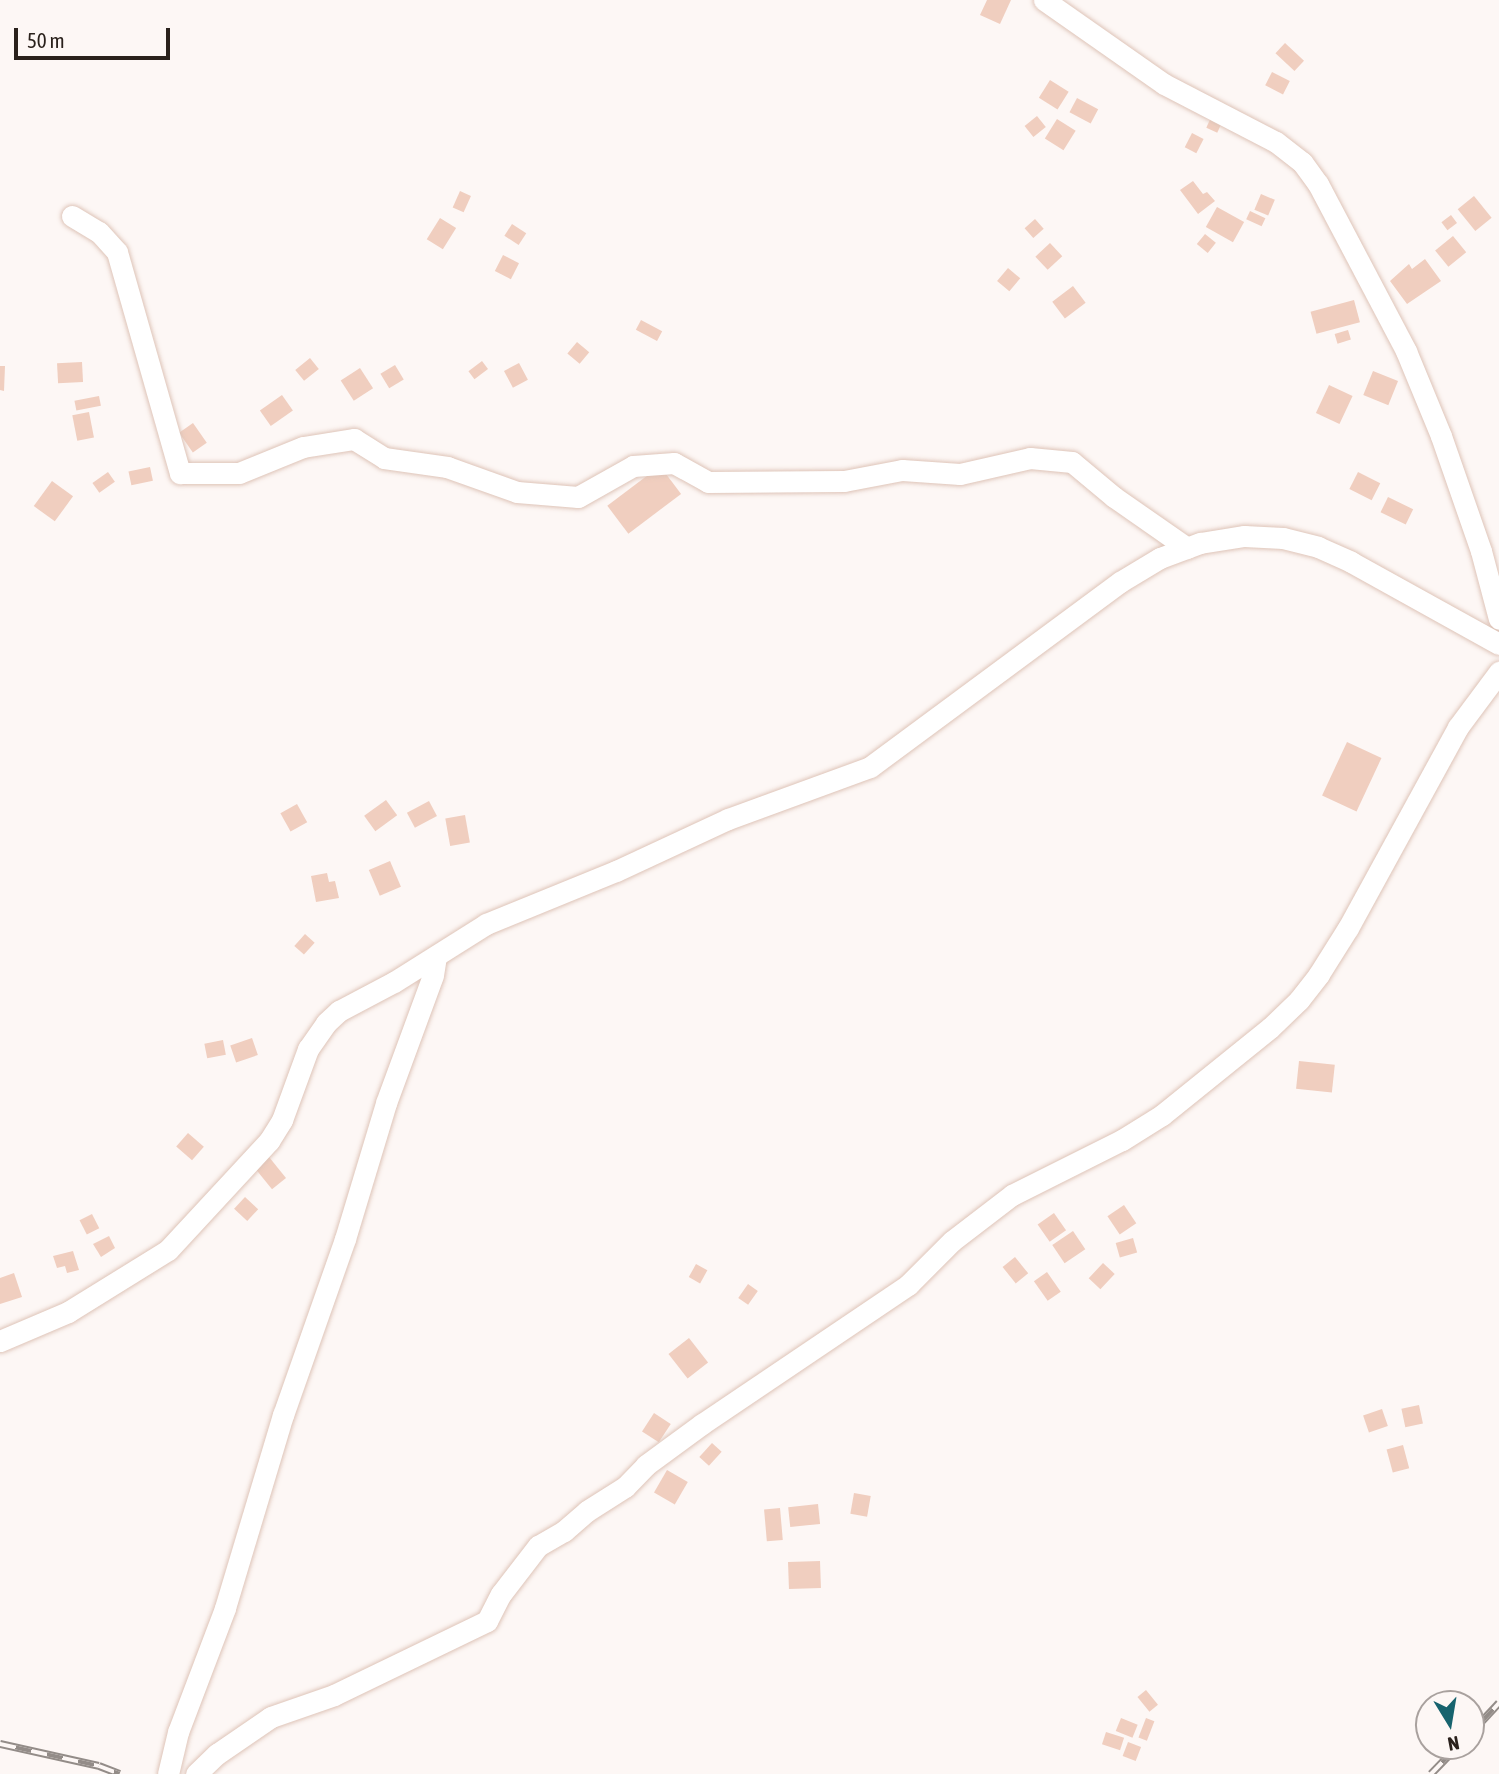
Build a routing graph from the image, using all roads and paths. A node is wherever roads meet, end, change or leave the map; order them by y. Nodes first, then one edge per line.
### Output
1 (1044, 0) edge
2 (72, 216) dead end
3 (1187, 548) junction
4 (1499, 619) edge
5 (1499, 644) edge
6 (1499, 672) edge
7 (436, 956) junction
8 (0, 1341) edge
9 (168, 1774) edge
10 (195, 1774) edge

1 - 4 street
2 - 3 street
3 - 5 street
3 - 7 street
6 - 10 street
7 - 8 street
7 - 9 street

